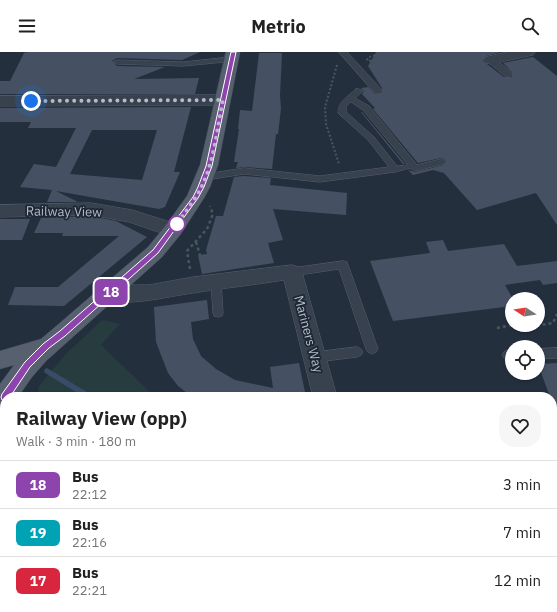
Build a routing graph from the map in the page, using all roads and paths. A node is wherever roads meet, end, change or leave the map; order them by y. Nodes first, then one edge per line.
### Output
1 (343, 52) edge
2 (377, 52) edge
3 (528, 52) edge
4 (233, 56) edge
5 (492, 60) joint
6 (371, 61) dead end
7 (117, 62) dead end
8 (508, 74) dead end
9 (359, 91) dead end
10 (378, 91) dead end
11 (349, 98) junction
12 (223, 100) junction
13 (0, 101) edge
14 (441, 162) dead end
15 (406, 167) dead end
16 (395, 169) junction
17 (206, 177) junction
18 (208, 201) dead end
19 (0, 211) edge
20 (173, 230) junction
21 (196, 242) junction
22 (200, 255) dead end
23 (140, 266) junction
24 (292, 272) junction
25 (216, 282) junction
26 (193, 285) junction
27 (165, 290) junction
28 (109, 294) junction
29 (218, 313) dead end
30 (557, 314) edge
31 (545, 325) edge
32 (505, 326) edge
33 (497, 328) dead end
34 (372, 349) dead end
35 (357, 352) dead end
36 (557, 353) edge
37 (545, 354) edge
38 (316, 356) junction
39 (13, 360) edge
40 (6, 392) edge
41 (324, 392) edge

1 - 10 lane
2 - 6 path
3 - 5 street
4 - 7 lane
4 - 12 main road
5 - 8 lane
9 - 11 lane
11 - 14 lane
11 - 16 lane
12 - 13 street
12 - 17 main road
15 - 16 lane
16 - 17 lane
17 - 20 main road
18 - 21 path
19 - 20 street, Railway View
20 - 23 main road
21 - 22 path
21 - 26 path
23 - 27 street
23 - 28 main road
24 - 25 street
24 - 34 lane
24 - 38 street, Mariners Way
25 - 26 street
25 - 29 lane
26 - 27 street
27 - 28 street
28 - 39 main road
30 - 31 path
32 - 33 path
35 - 38 lane
36 - 37 lane
38 - 41 street, Mariners Way
39 - 40 main road

